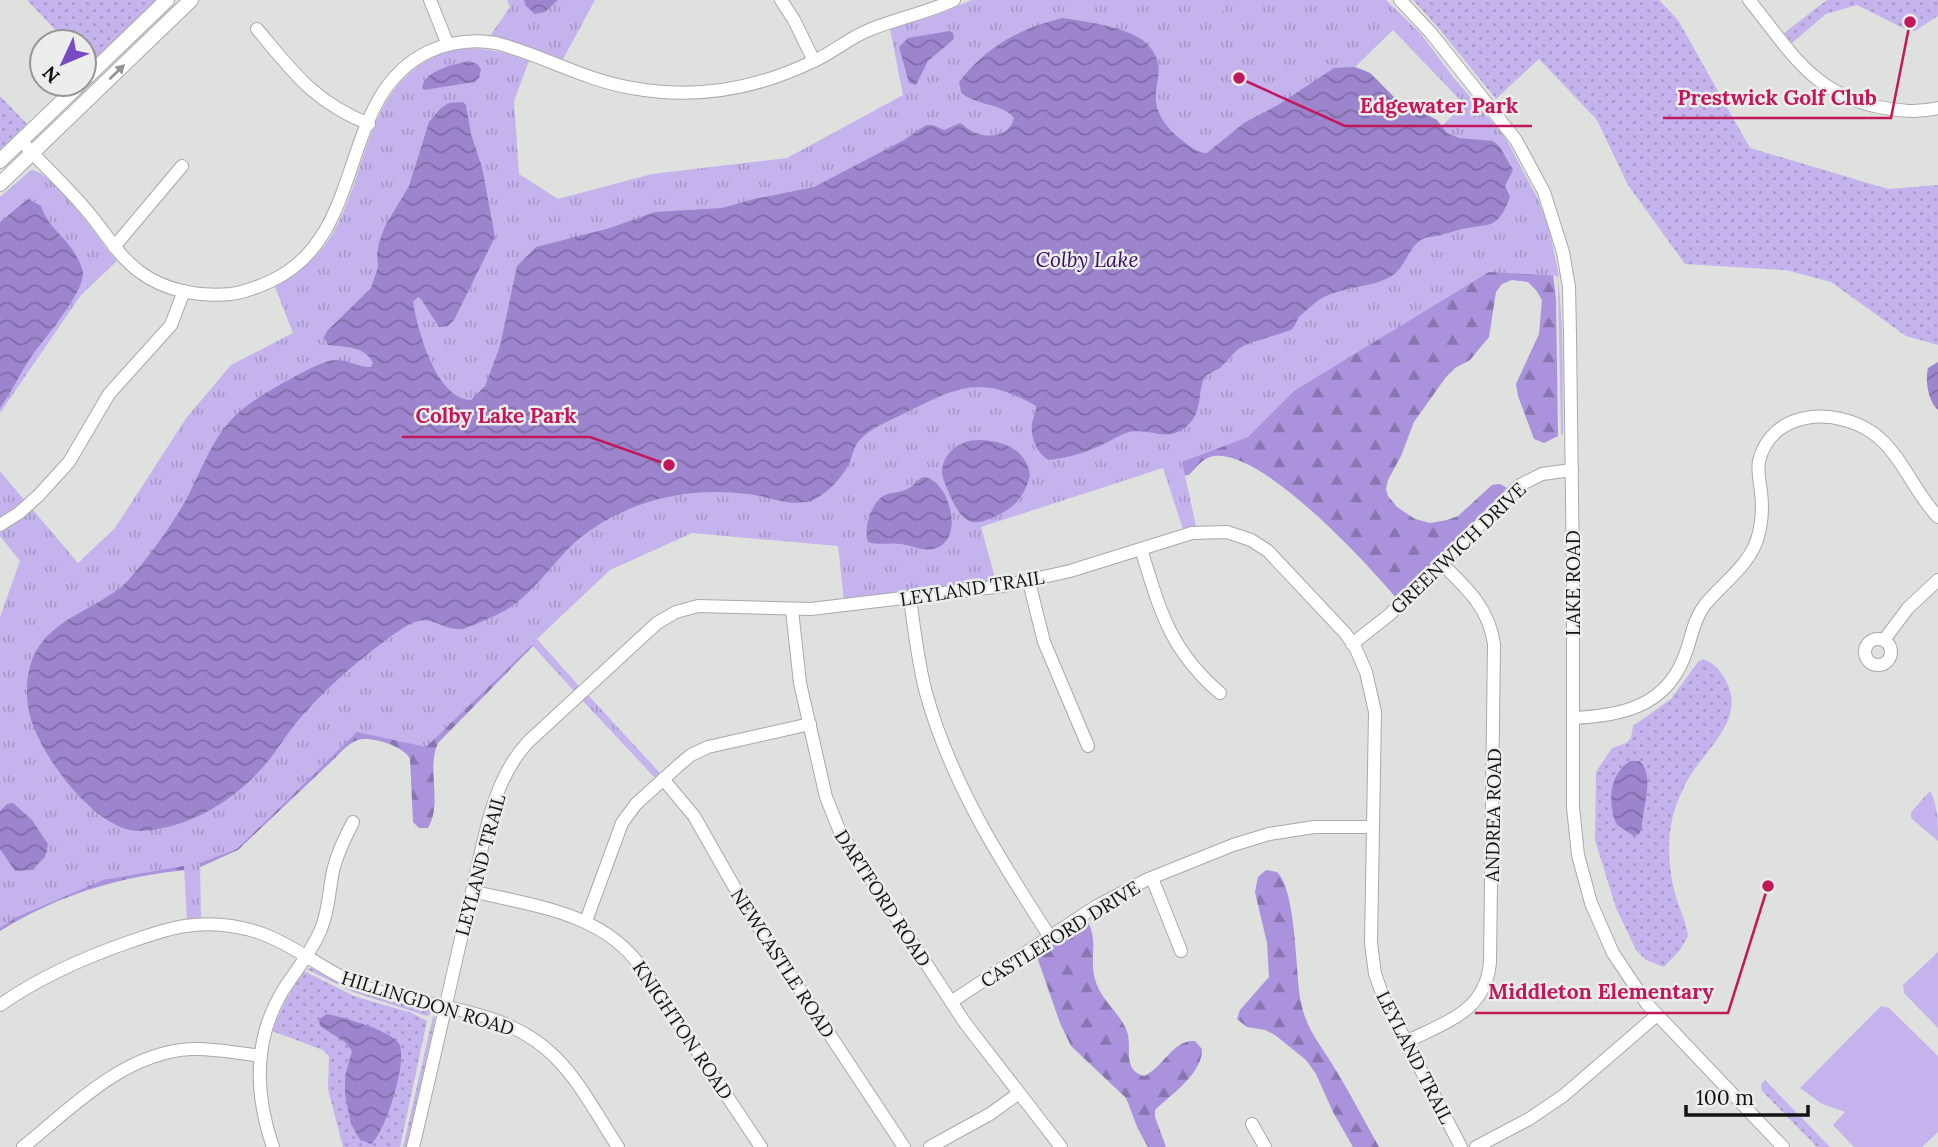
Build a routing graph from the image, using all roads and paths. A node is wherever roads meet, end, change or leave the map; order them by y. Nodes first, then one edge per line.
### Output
1 (167, 0) edge
2 (191, 0) edge
3 (430, 0) edge
4 (780, 0) edge
5 (954, 0) edge
6 (1400, 0) edge
7 (1749, 0) edge
8 (257, 29) dead end
9 (448, 45) junction
10 (814, 61) junction
11 (98, 67) edge
12 (65, 98) edge
13 (1938, 108) edge
14 (369, 124) junction
15 (20, 141) junction
16 (32, 153) junction
17 (0, 161) edge
18 (182, 166) dead end
19 (0, 184) edge
20 (114, 247) junction
21 (184, 291) junction
22 (1572, 470) junction
23 (1938, 517) edge
24 (0, 525) edge
25 (1142, 549) junction
26 (1441, 563) junction
27 (1938, 580) edge
28 (1029, 582) junction
29 (909, 598) junction
30 (792, 610) junction
31 (1884, 640) dead end
32 (1352, 644) junction
33 (1220, 693) dead end
34 (1573, 718) junction
35 (810, 724) junction
36 (1088, 746) dead end
37 (663, 779) junction
38 (353, 822) dead end
39 (1373, 827) junction
40 (1152, 878) junction
41 (472, 891) junction
42 (586, 921) junction
43 (1050, 937) junction
44 (1181, 951) dead end
45 (305, 957) junction
46 (951, 1002) junction
47 (0, 1005) edge
48 (444, 1007) junction
49 (1657, 1016) junction
50 (1406, 1042) junction
51 (261, 1056) junction
52 (1018, 1093) junction
53 (1252, 1124) dead end
54 (23, 1147) edge
55 (273, 1147) edge
56 (413, 1147) edge
57 (618, 1147) edge
58 (761, 1147) edge
59 (904, 1147) edge
60 (930, 1147) edge
61 (1061, 1147) edge
62 (1265, 1147) edge
63 (1461, 1147) edge
64 (1476, 1147) edge
65 (1783, 1147) edge

1 - 11 main road
16 -> 2 main road
3 - 9 street
4 - 10 street
5 - 10 street
6 - 22 street, LAKE ROAD
7 - 13 street
8 - 14 street
9 - 10 street
9 - 14 street
12 - 15 main road
14 - 21 street
15 - 16 street
15 - 17 main road
16 - 19 main road
16 - 20 street
18 - 20 street
20 - 21 street
21 - 24 street
22 - 26 street, GREENWICH DRIVE
22 - 34 street, LAKE ROAD
23 - 34 street
25 - 28 street, LEYLAND TRAIL
25 - 32 street, LEYLAND TRAIL
25 - 33 street
26 - 32 street, GREENWICH DRIVE
26 - 50 street, ANDREA ROAD
27 - 31 street
28 - 29 street, LEYLAND TRAIL
28 - 36 street
29 - 30 street, LEYLAND TRAIL
29 - 43 street
30 - 35 street, DARTFORD ROAD
30 - 41 street, LEYLAND TRAIL
32 - 39 street, LEYLAND TRAIL
34 - 49 street, LAKE ROAD
35 - 37 street
35 - 46 street, DARTFORD ROAD
37 - 42 street
37 - 59 street, NEWCASTLE ROAD
38 - 45 street
39 - 40 street, CASTLEFORD DRIVE
39 - 50 street, LEYLAND TRAIL
40 - 43 street, CASTLEFORD DRIVE
40 - 44 street
41 - 42 street, KNIGHTON ROAD
41 - 48 street, LEYLAND TRAIL
42 - 58 street, KNIGHTON ROAD
43 - 46 street, CASTLEFORD DRIVE
45 - 47 street, HILLINGDON ROAD
45 - 48 street, HILLINGDON ROAD
45 - 51 street
46 - 52 street, DARTFORD ROAD
48 - 56 street, LEYLAND TRAIL
48 - 57 street, HILLINGDON ROAD
49 - 64 street
49 - 65 street, LAKE ROAD
50 - 63 street, LEYLAND TRAIL
51 - 54 street
51 - 55 street
52 - 60 street
52 - 61 street, DARTFORD ROAD
53 - 62 street

